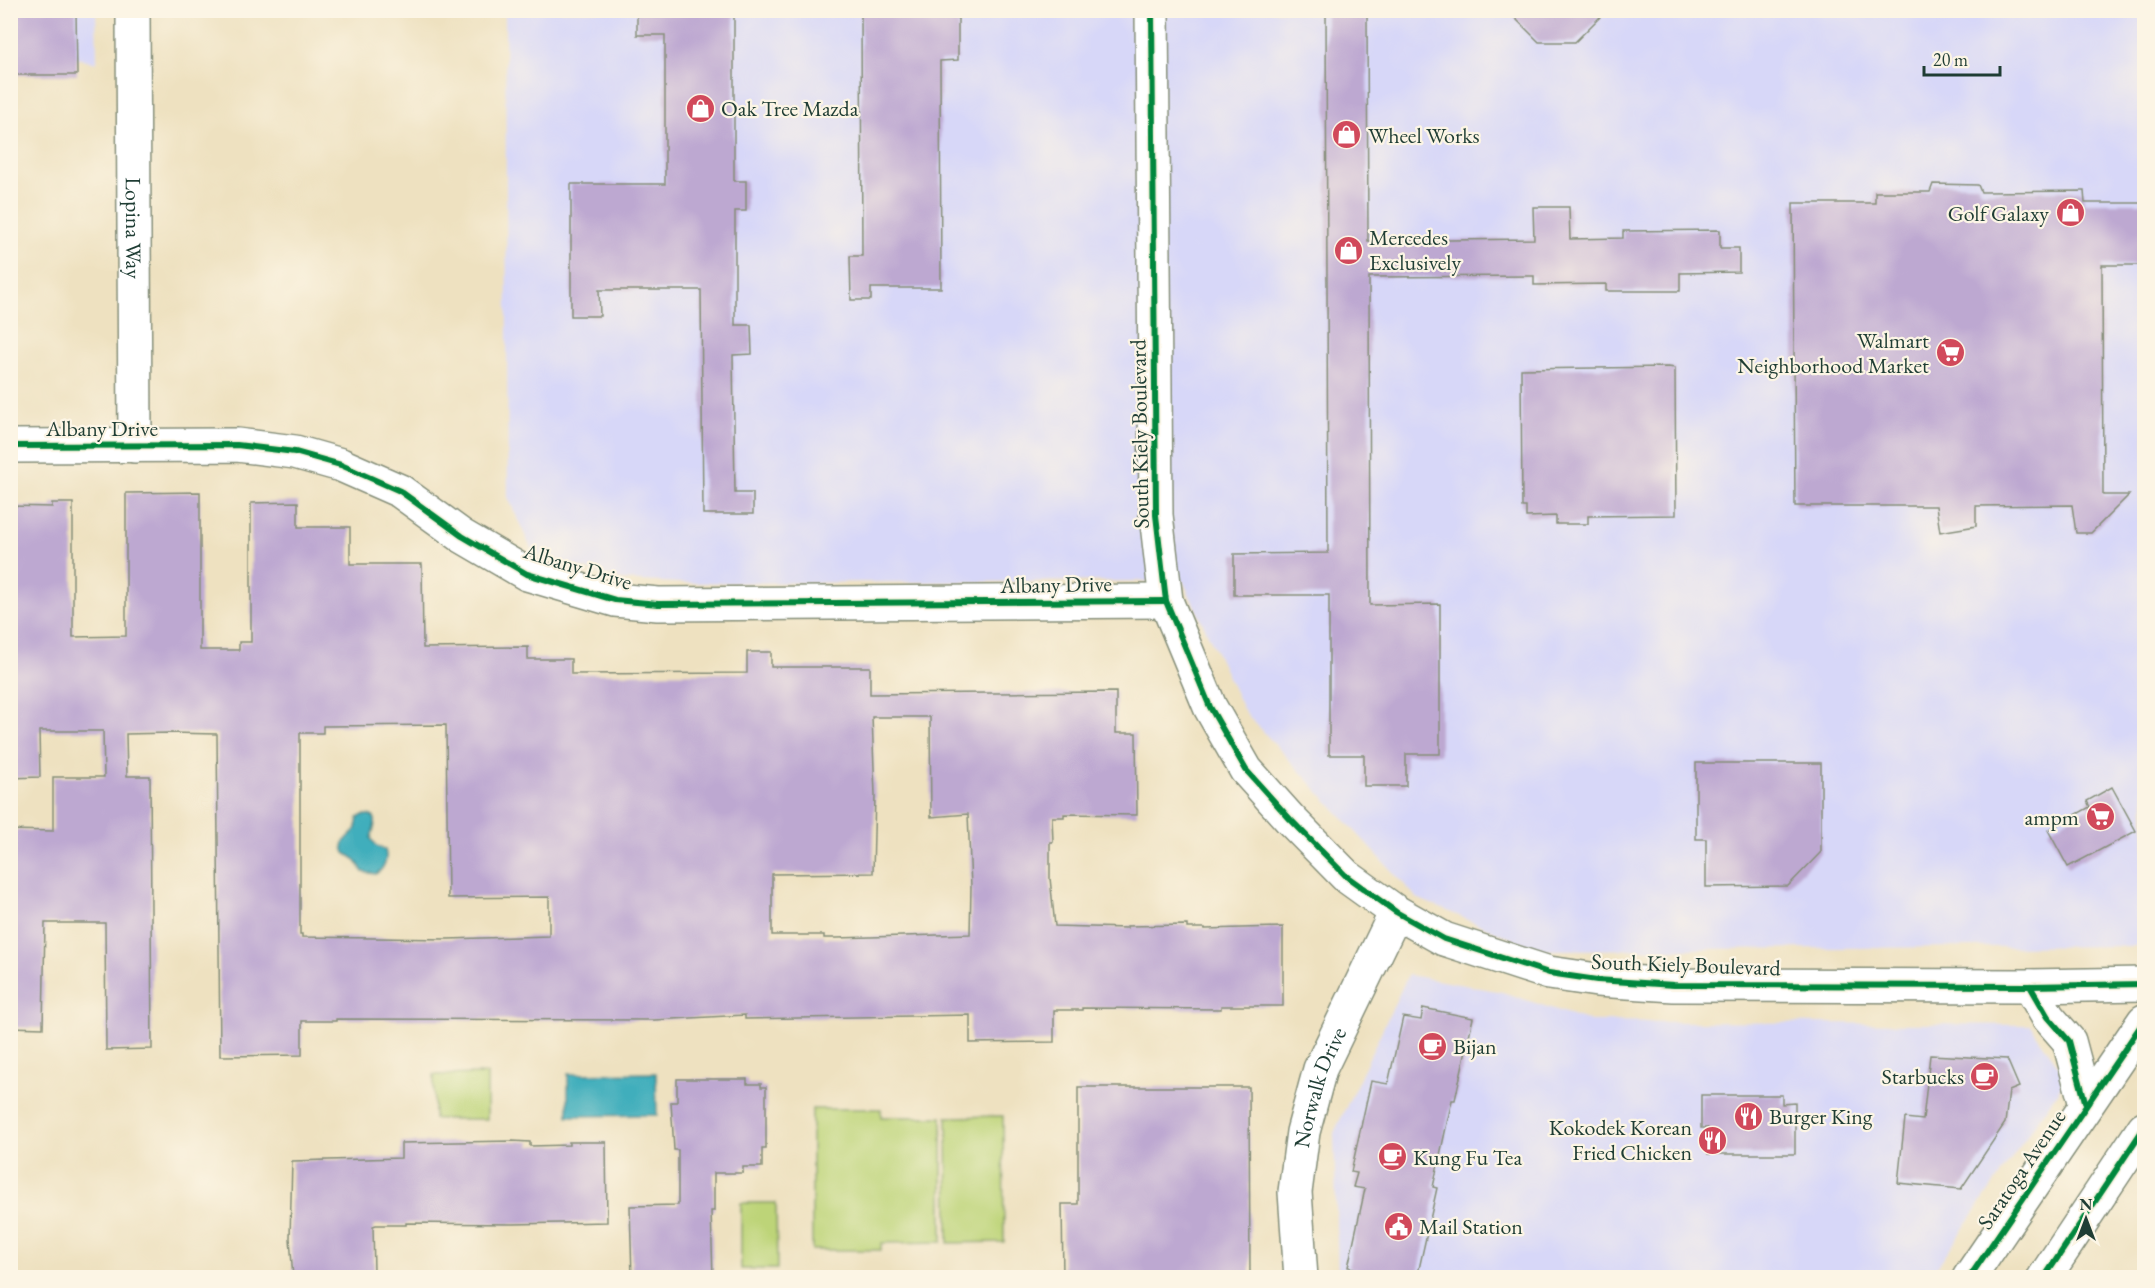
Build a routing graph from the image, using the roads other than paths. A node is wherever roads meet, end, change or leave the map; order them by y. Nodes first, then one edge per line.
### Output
1 (133, 10) edge
2 (1152, 10) edge
3 (10, 446) edge
4 (135, 446) junction
5 (1166, 601) junction
6 (1396, 912) junction
7 (2145, 984) edge
8 (2030, 986) junction
9 (2145, 1022) edge
10 (2086, 1105) junction
11 (2144, 1129) edge
12 (1301, 1278) edge
13 (1969, 1278) edge
14 (2044, 1278) edge

1 - 4 main road, Lopina Way
2 - 5 main road, South Kiely Boulevard
3 - 4 main road, Albany Drive
4 - 5 main road, Albany Drive
5 - 6 main road, South Kiely Boulevard
6 - 8 main road, South Kiely Boulevard
6 - 12 main road, Norwalk Drive
7 - 8 main road, South Kiely Boulevard
8 - 10 main road
9 - 10 main road, Saratoga Avenue
10 - 13 main road, Saratoga Avenue
11 - 14 main road

